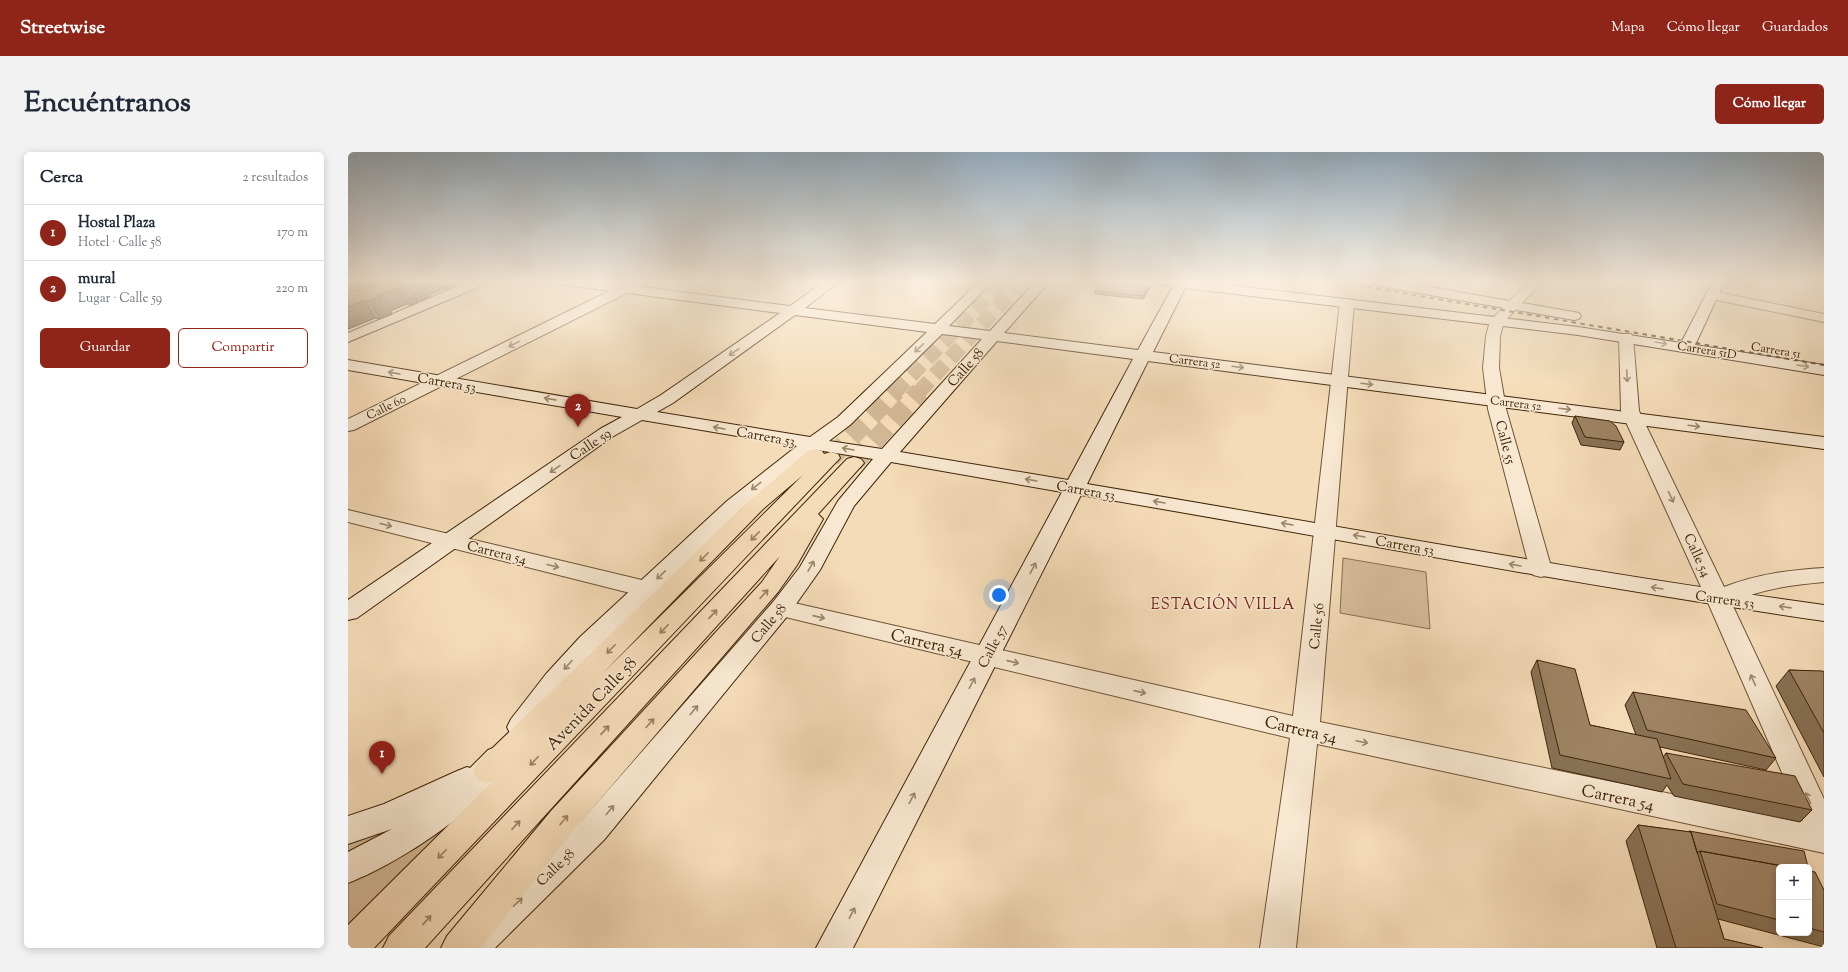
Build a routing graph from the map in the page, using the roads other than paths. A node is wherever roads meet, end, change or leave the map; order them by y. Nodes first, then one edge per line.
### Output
1 (394, 318) edge
2 (565, 318) edge
3 (781, 318) edge
4 (859, 318) edge
5 (949, 318) edge
6 (1009, 318) edge
7 (1160, 318) edge
8 (1346, 318) edge
9 (1473, 318) edge
10 (1500, 318) edge
11 (1701, 318) edge
12 (1497, 321) junction
13 (1602, 321) dead end
14 (939, 328) junction
15 (994, 335) junction
16 (348, 338) edge
17 (1626, 338) junction
18 (1689, 342) junction
19 (1144, 355) junction
20 (1824, 358) edge
21 (348, 365) edge
22 (1824, 370) edge
23 (440, 380) junction
24 (1340, 380) junction
25 (1495, 400) junction
26 (640, 414) junction
27 (1634, 418) junction
28 (348, 426) edge
29 (1824, 443) edge
30 (828, 455) junction
31 (886, 456) junction
32 (830, 488) junction
33 (1075, 488) junction
34 (348, 516) edge
35 (1325, 530) junction
36 (450, 541) junction
37 (1541, 570) junction
38 (1824, 575) edge
39 (646, 589) junction
40 (1718, 598) junction
41 (781, 608) junction
42 (348, 612) edge
43 (1824, 613) edge
44 (986, 656) junction
45 (1305, 730) junction
46 (488, 771) junction
47 (348, 830) edge
48 (1824, 833) edge
49 (1824, 839) edge
50 (348, 868) edge
51 (350, 948) edge
52 (401, 948) edge
53 (459, 948) edge
54 (470, 948) edge
55 (834, 948) edge
56 (1278, 948) edge

1 - 16 street
2 -> 23 street, Calle 60
3 -> 26 street, Calle 59
4 - 14 street, Carrera 52
5 - 14 street
6 - 15 street, Calle 58
7 - 19 street, Calle 57
8 - 24 street, Calle 56
9 - 12 street, Carrera 51D
10 - 12 street
11 - 18 street
12 - 17 street, Carrera 51D
12 - 25 street, Calle 55
13 - 18 street, Carrera 51
14 - 15 street, Carrera 52
14 -> 30 street
15 - 19 street, Carrera 52
15 - 31 street, Calle 58
17 -> 18 street, Carrera 51D
17 -> 27 street, Calle 54
18 - 20 street, Carrera 51
18 -> 22 street, Carrera 51D
19 -> 24 street, Carrera 52
19 - 33 street, Calle 57
23 -> 21 street, Carrera 53
26 -> 23 street, Carrera 53
23 - 28 street, Calle 60
24 -> 25 street, Carrera 52
24 - 35 street, Calle 56
25 -> 27 street, Carrera 52
25 - 37 street, Calle 55
30 -> 26 street, Carrera 53
26 -> 36 street, Calle 59
27 -> 29 street, Carrera 52
27 -> 40 street, Calle 54
31 -> 30 street, Carrera 53
30 - 32 main road, Avenida Calle 58
30 -> 39 street
30 -> 46 main road
30 -> 51 main road, Avenida Calle 58
33 -> 31 street, Carrera 53
41 -> 31 street, Calle 58
52 -> 32 main road, Avenida Calle 58
53 -> 32 main road
35 -> 33 street, Carrera 53
44 -> 33 street, Calle 57
34 -> 36 street, Carrera 54
37 -> 35 street, Carrera 53
35 - 45 street, Calle 56
36 -> 39 street, Carrera 54
36 - 42 street, Calle 59
40 -> 37 street, Carrera 53
38 - 40 street
39 -> 46 street
43 -> 40 street, Carrera 53
48 -> 40 street, Calle 54
41 -> 44 street, Carrera 54
54 -> 41 street, Calle 58
44 -> 45 street, Carrera 54
55 -> 44 street, Calle 57
45 -> 49 street, Carrera 54
45 - 56 street, Calle 56
46 - 47 street
46 - 50 street

